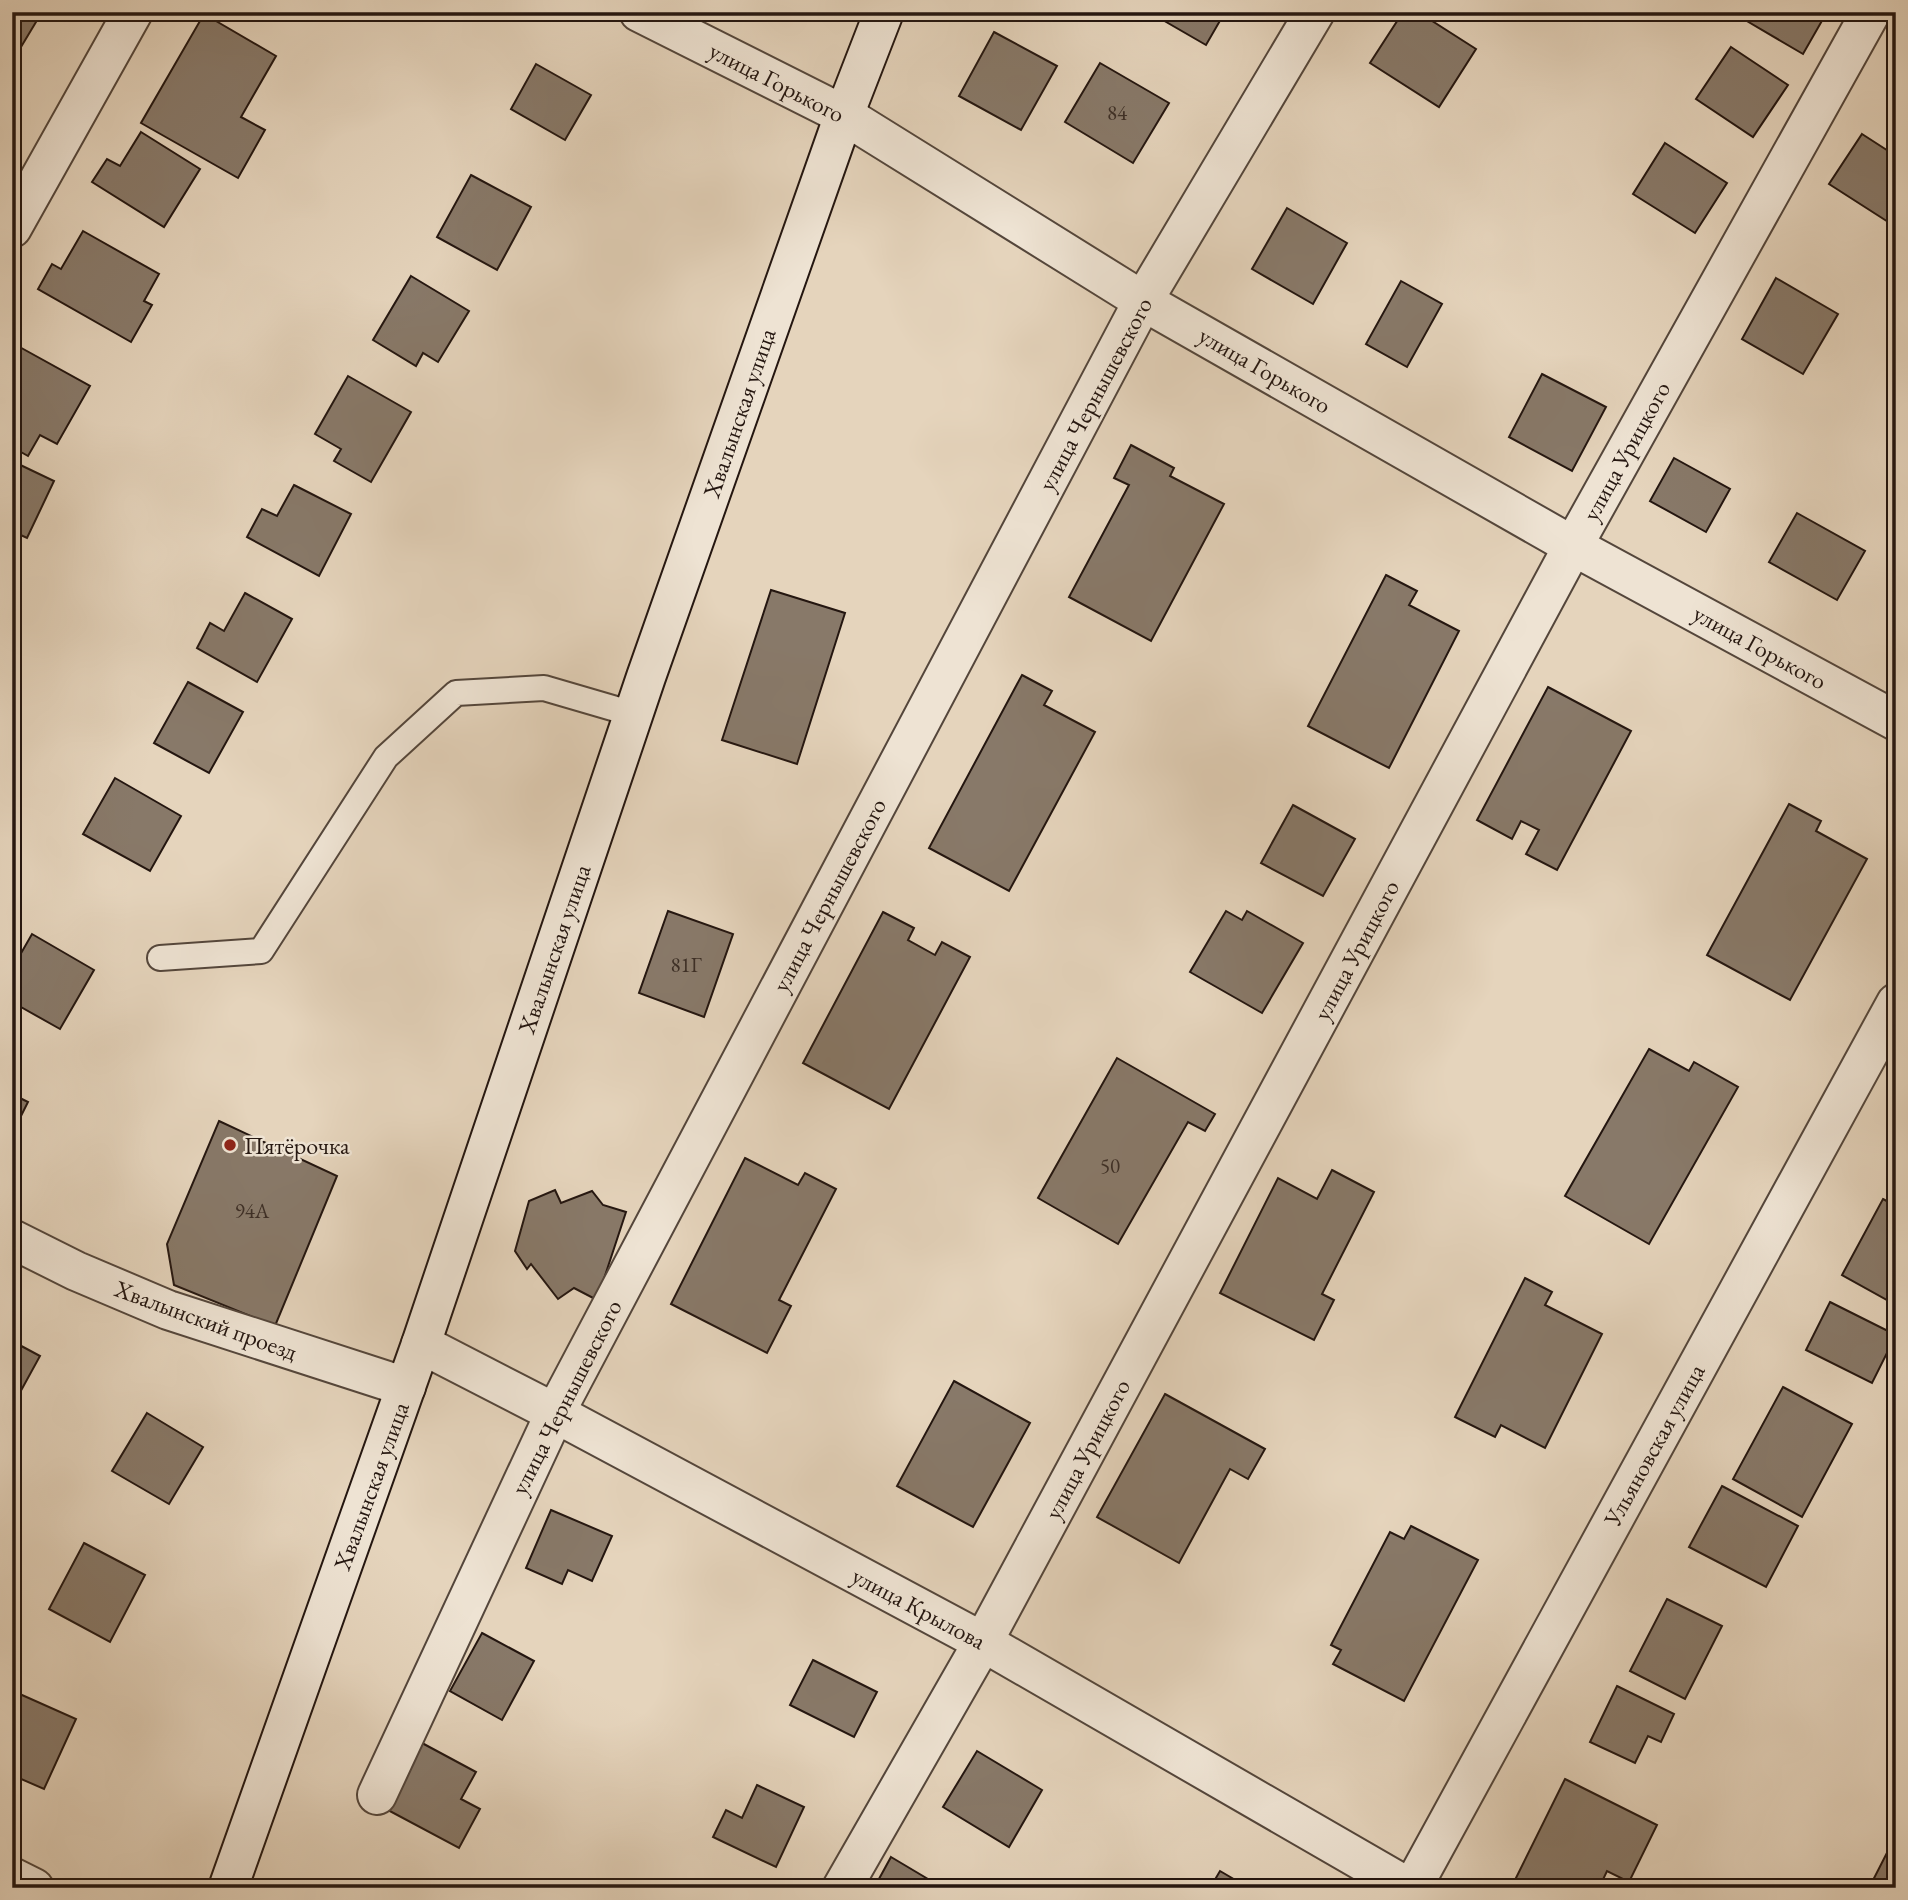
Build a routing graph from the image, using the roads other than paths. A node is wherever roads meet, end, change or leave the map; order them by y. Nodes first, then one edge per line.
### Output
1 (132, 12) edge
2 (639, 12) edge
3 (884, 12) edge
4 (1315, 12) edge
5 (1871, 12) edge
6 (844, 115) junction
7 (12, 228) edge
8 (1143, 302) junction
9 (1573, 546) junction
10 (633, 714) junction
11 (1896, 721) edge
12 (160, 958) dead end
13 (1896, 1003) edge
14 (12, 1239) edge
15 (421, 1344) junction
16 (406, 1387) junction
17 (555, 1413) junction
18 (983, 1642) junction
19 (377, 1796) dead end
20 (12, 1877) edge
21 (34, 1888) edge
22 (228, 1888) edge
23 (842, 1888) edge
24 (1411, 1888) edge

1 - 7 street
2 - 6 street, улица Горького
3 - 6 street, Хвалынская улица
4 - 8 street, улица Чернышевского
5 - 9 street, улица Урицкого
6 - 8 street, улица Горького
6 - 10 street, Хвалынская улица
8 - 9 street, улица Горького
8 - 17 street, улица Чернышевского
9 - 11 street, улица Горького
9 - 18 street, улица Урицкого
10 - 12 lane
10 - 15 street, Хвалынская улица
13 - 24 street, Ульяновская улица
14 - 16 street, Хвалынский проезд
15 - 16 street, Хвалынская улица
15 - 17 street, улица Крылова
16 - 22 street, Хвалынская улица
17 - 18 street, улица Крылова
17 - 19 street, улица Чернышевского
18 - 23 street, улица Урицкого
18 - 24 street, улица Крылова
20 - 21 street

